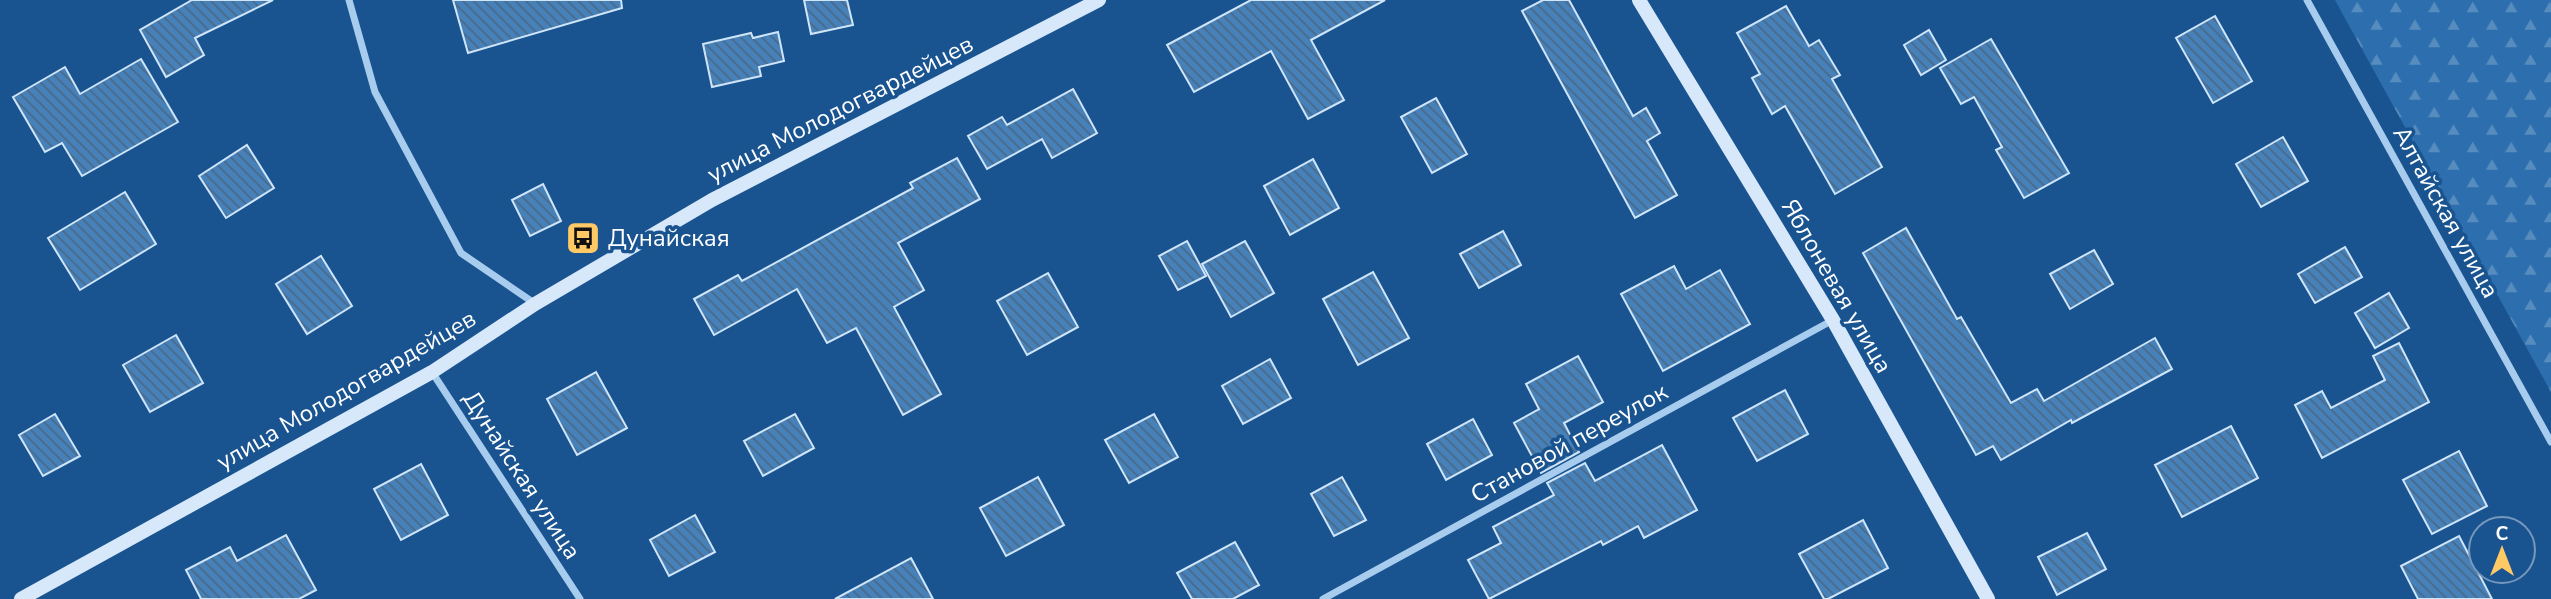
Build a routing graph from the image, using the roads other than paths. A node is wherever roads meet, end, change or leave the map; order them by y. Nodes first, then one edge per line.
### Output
1 (349, 0) edge
2 (1099, 0) edge
3 (1639, 0) edge
4 (2307, 0) edge
5 (535, 304) junction
6 (1833, 320) junction
7 (432, 372) junction
8 (2551, 442) edge
9 (21, 599) edge
10 (580, 599) edge
11 (1323, 599) edge
12 (1988, 599) edge

1 - 5 street
2 - 5 street, улица Молодогвардейцев
3 - 6 street, Яблоневая улица
4 - 8 street, Алтайская улица
5 - 7 street, улица Молодогвардейцев
6 - 11 street, Становой переулок
6 - 12 street, Яблоневая улица
7 - 9 street, улица Молодогвардейцев
7 - 10 street, Дунайская улица

